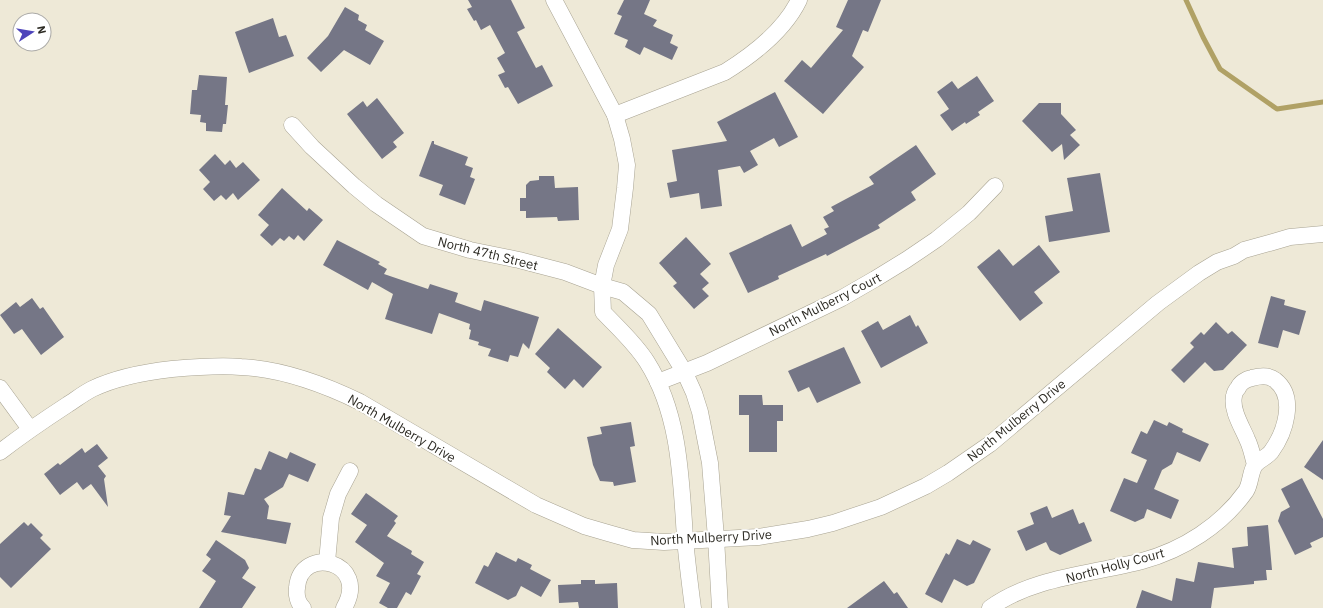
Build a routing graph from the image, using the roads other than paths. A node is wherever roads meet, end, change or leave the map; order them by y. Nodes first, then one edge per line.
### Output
1 (554, 0) edge
2 (799, 0) edge
3 (615, 115) junction
4 (292, 125) dead end
5 (995, 186) dead end
6 (1323, 234) edge
7 (602, 286) junction
8 (685, 373) junction
9 (658, 382) junction
10 (0, 388) edge
11 (30, 429) junction
12 (0, 452) edge
13 (1255, 465) junction
14 (350, 471) dead end
15 (716, 538) junction
16 (685, 541) junction
17 (327, 562) junction
18 (303, 608) edge
19 (344, 608) edge
20 (693, 608) edge
21 (720, 608) edge
22 (990, 608) edge

1 - 3 street
2 - 3 street
3 - 7 street
4 - 7 street, North 47th Street
5 - 8 street, North Mulberry Court
6 - 15 street, North Mulberry Drive
7 - 8 street, North 47th Street
7 - 9 street
8 - 9 street, North Mulberry Court
8 - 15 street, North 47th Street
9 - 16 street
10 - 11 street
11 - 12 street, North Mulberry Drive
11 - 16 street, North Mulberry Drive
13 - 13 street
13 - 22 street, North Holly Court
14 - 17 street
15 - 16 street, North Mulberry Drive
15 - 21 street, North 47th Street
16 - 20 street
17 - 18 street
17 - 19 street

